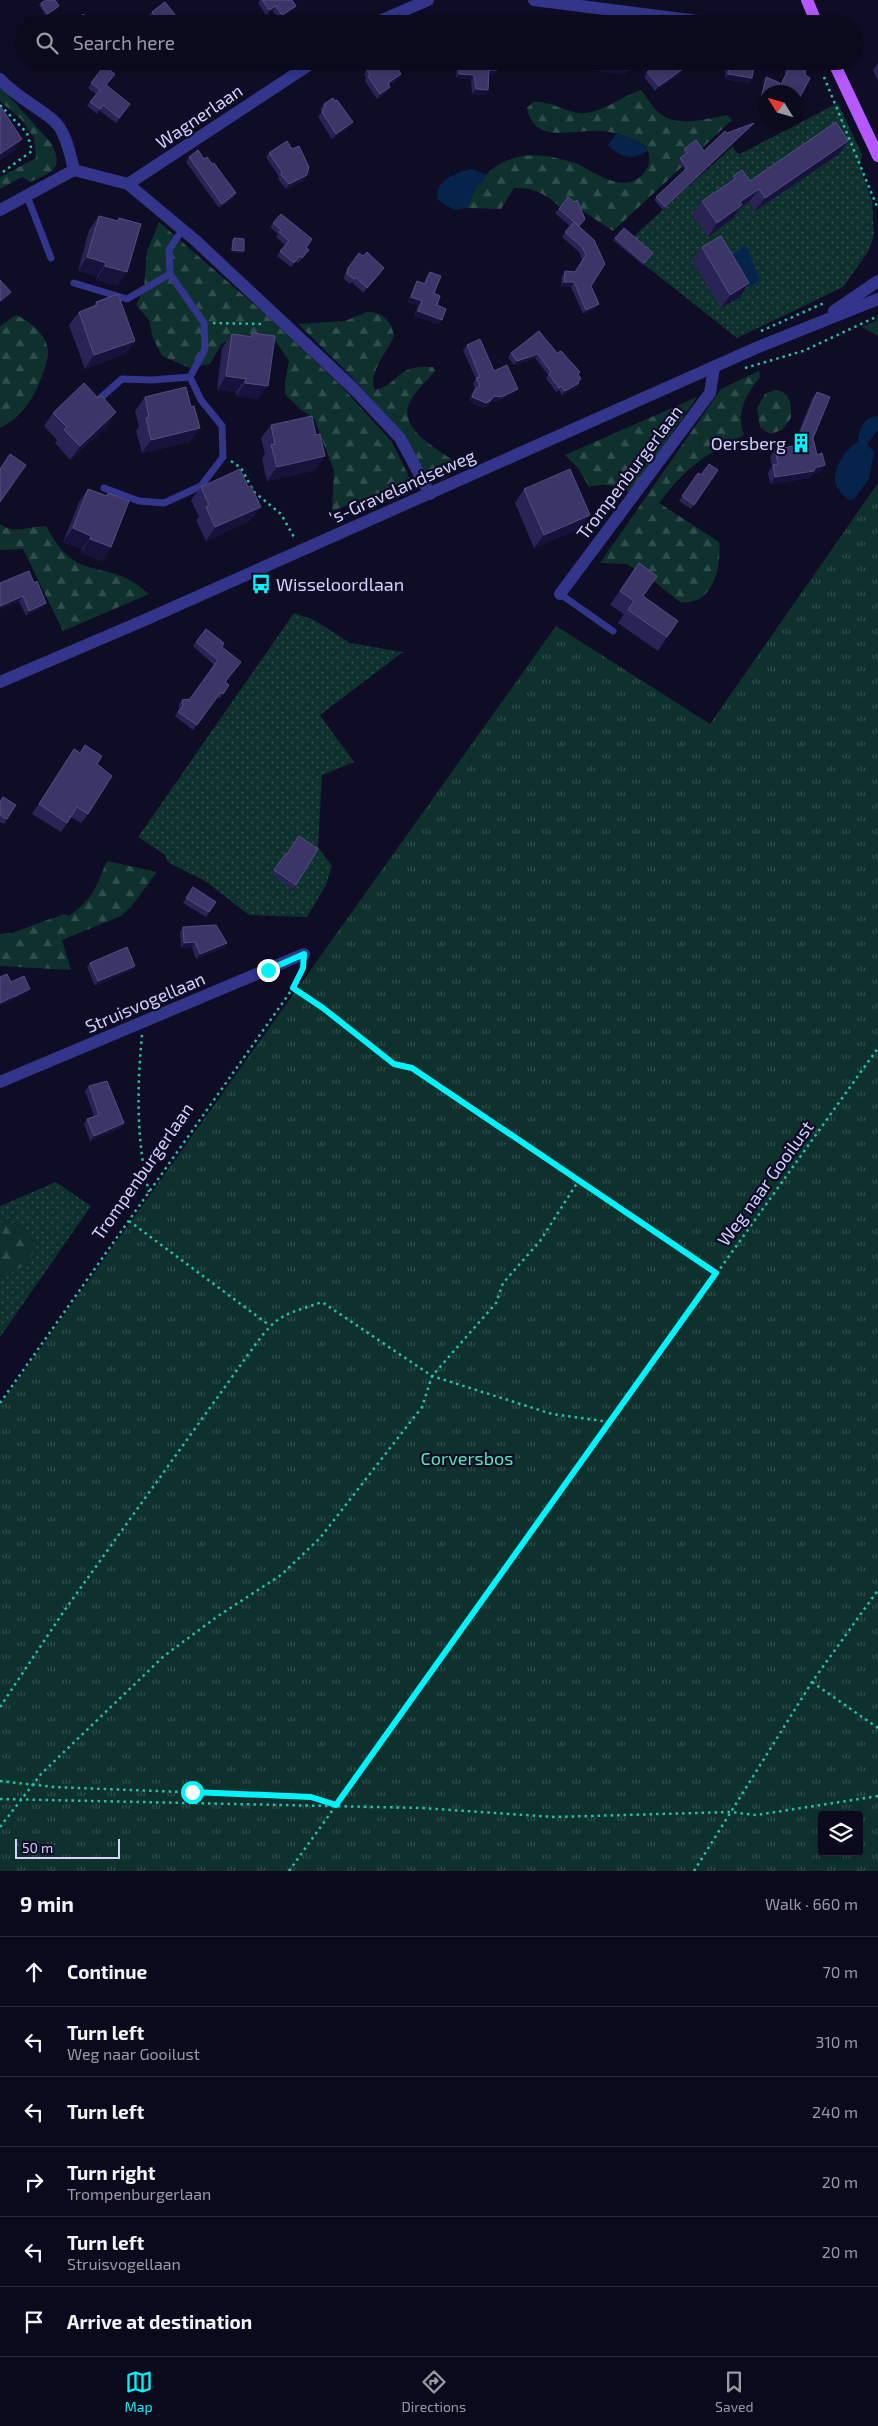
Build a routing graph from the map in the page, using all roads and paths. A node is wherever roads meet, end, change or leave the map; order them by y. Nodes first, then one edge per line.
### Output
1 (428, 0) edge
2 (534, 0) edge
3 (807, 0) edge
4 (393, 15) edge
5 (651, 15) edge
6 (813, 15) edge
7 (301, 70) edge
8 (821, 70) edge
9 (837, 70) edge
10 (0, 79) edge
11 (0, 105) edge
12 (878, 156) edge
13 (74, 170) junction
14 (0, 174) edge
15 (128, 184) junction
16 (27, 196) junction
17 (878, 209) edge
18 (0, 210) edge
19 (182, 230) junction
20 (51, 258) dead end
21 (170, 274) junction
22 (878, 280) edge
23 (74, 283) dead end
24 (878, 299) edge
25 (204, 323) junction
26 (818, 323) junction
27 (284, 324) junction
28 (714, 367) junction
29 (190, 377) junction
30 (97, 401) edge
31 (223, 457) junction
32 (104, 488) dead end
33 (430, 494) junction
34 (295, 539) dead end
35 (560, 594) joint
36 (613, 631) dead end
37 (0, 682) edge
38 (304, 954) joint
39 (293, 988) junction
40 (144, 1022) junction
41 (878, 1048) edge
42 (0, 1082) edge
43 (579, 1180) junction
44 (149, 1192) junction
45 (129, 1221) junction
46 (716, 1273) junction
47 (269, 1325) junction
48 (432, 1376) junction
49 (0, 1403) edge
50 (610, 1422) junction
51 (878, 1590) edge
52 (812, 1682) junction
53 (0, 1707) edge
54 (878, 1728) edge
55 (0, 1781) edge
56 (32, 1784) junction
57 (878, 1796) edge
58 (0, 1799) edge
59 (20, 1800) junction
60 (336, 1805) junction
61 (730, 1812) junction
62 (0, 1828) edge
63 (290, 1871) edge
64 (694, 1871) edge

1 - 4 street
2 - 5 street
3 - 6 main road
7 - 15 street, Wagnerlaan
8 - 17 path
9 - 12 main road
10 - 13 street
11 - 14 path
13 - 15 street
13 - 16 street
15 - 19 street
16 - 18 street
16 - 20 lane
19 - 21 lane
19 - 27 street
21 - 23 lane
21 - 25 lane
22 - 26 street, 's-Gravelandseweg
24 - 26 street, 's-Gravelandseweg
25 - 27 path
25 - 29 lane
26 - 28 street, 's-Gravelandseweg
27 - 33 street
28 - 33 street, 's-Gravelandseweg
28 - 35 street, Trompenburgerlaan
29 - 30 lane
29 - 31 lane
31 - 32 lane
31 - 34 path
33 - 37 street, 's-Gravelandseweg
35 - 36 lane
38 - 39 path, Trompenburgerlaan
38 - 40 street, Struisvogellaan
39 - 43 path
39 - 44 path, Trompenburgerlaan
40 - 42 street, Struisvogellaan
40 - 44 path
41 - 46 path, Weg naar Gooilust
43 - 46 path
43 - 48 path
44 - 45 path, Trompenburgerlaan
45 - 47 path
45 - 49 path, Trompenburgerlaan
46 - 50 path, Weg naar Gooilust
47 - 48 path
47 - 53 path
48 - 50 path
48 - 56 path
50 - 60 path, Weg naar Gooilust
51 - 52 path
52 - 54 path
52 - 61 path
55 - 56 path
56 - 59 path
56 - 60 path
57 - 61 path
58 - 59 path
59 - 60 path
59 - 62 path
60 - 61 path
60 - 63 path, Weg naar Gooilust
61 - 64 path

